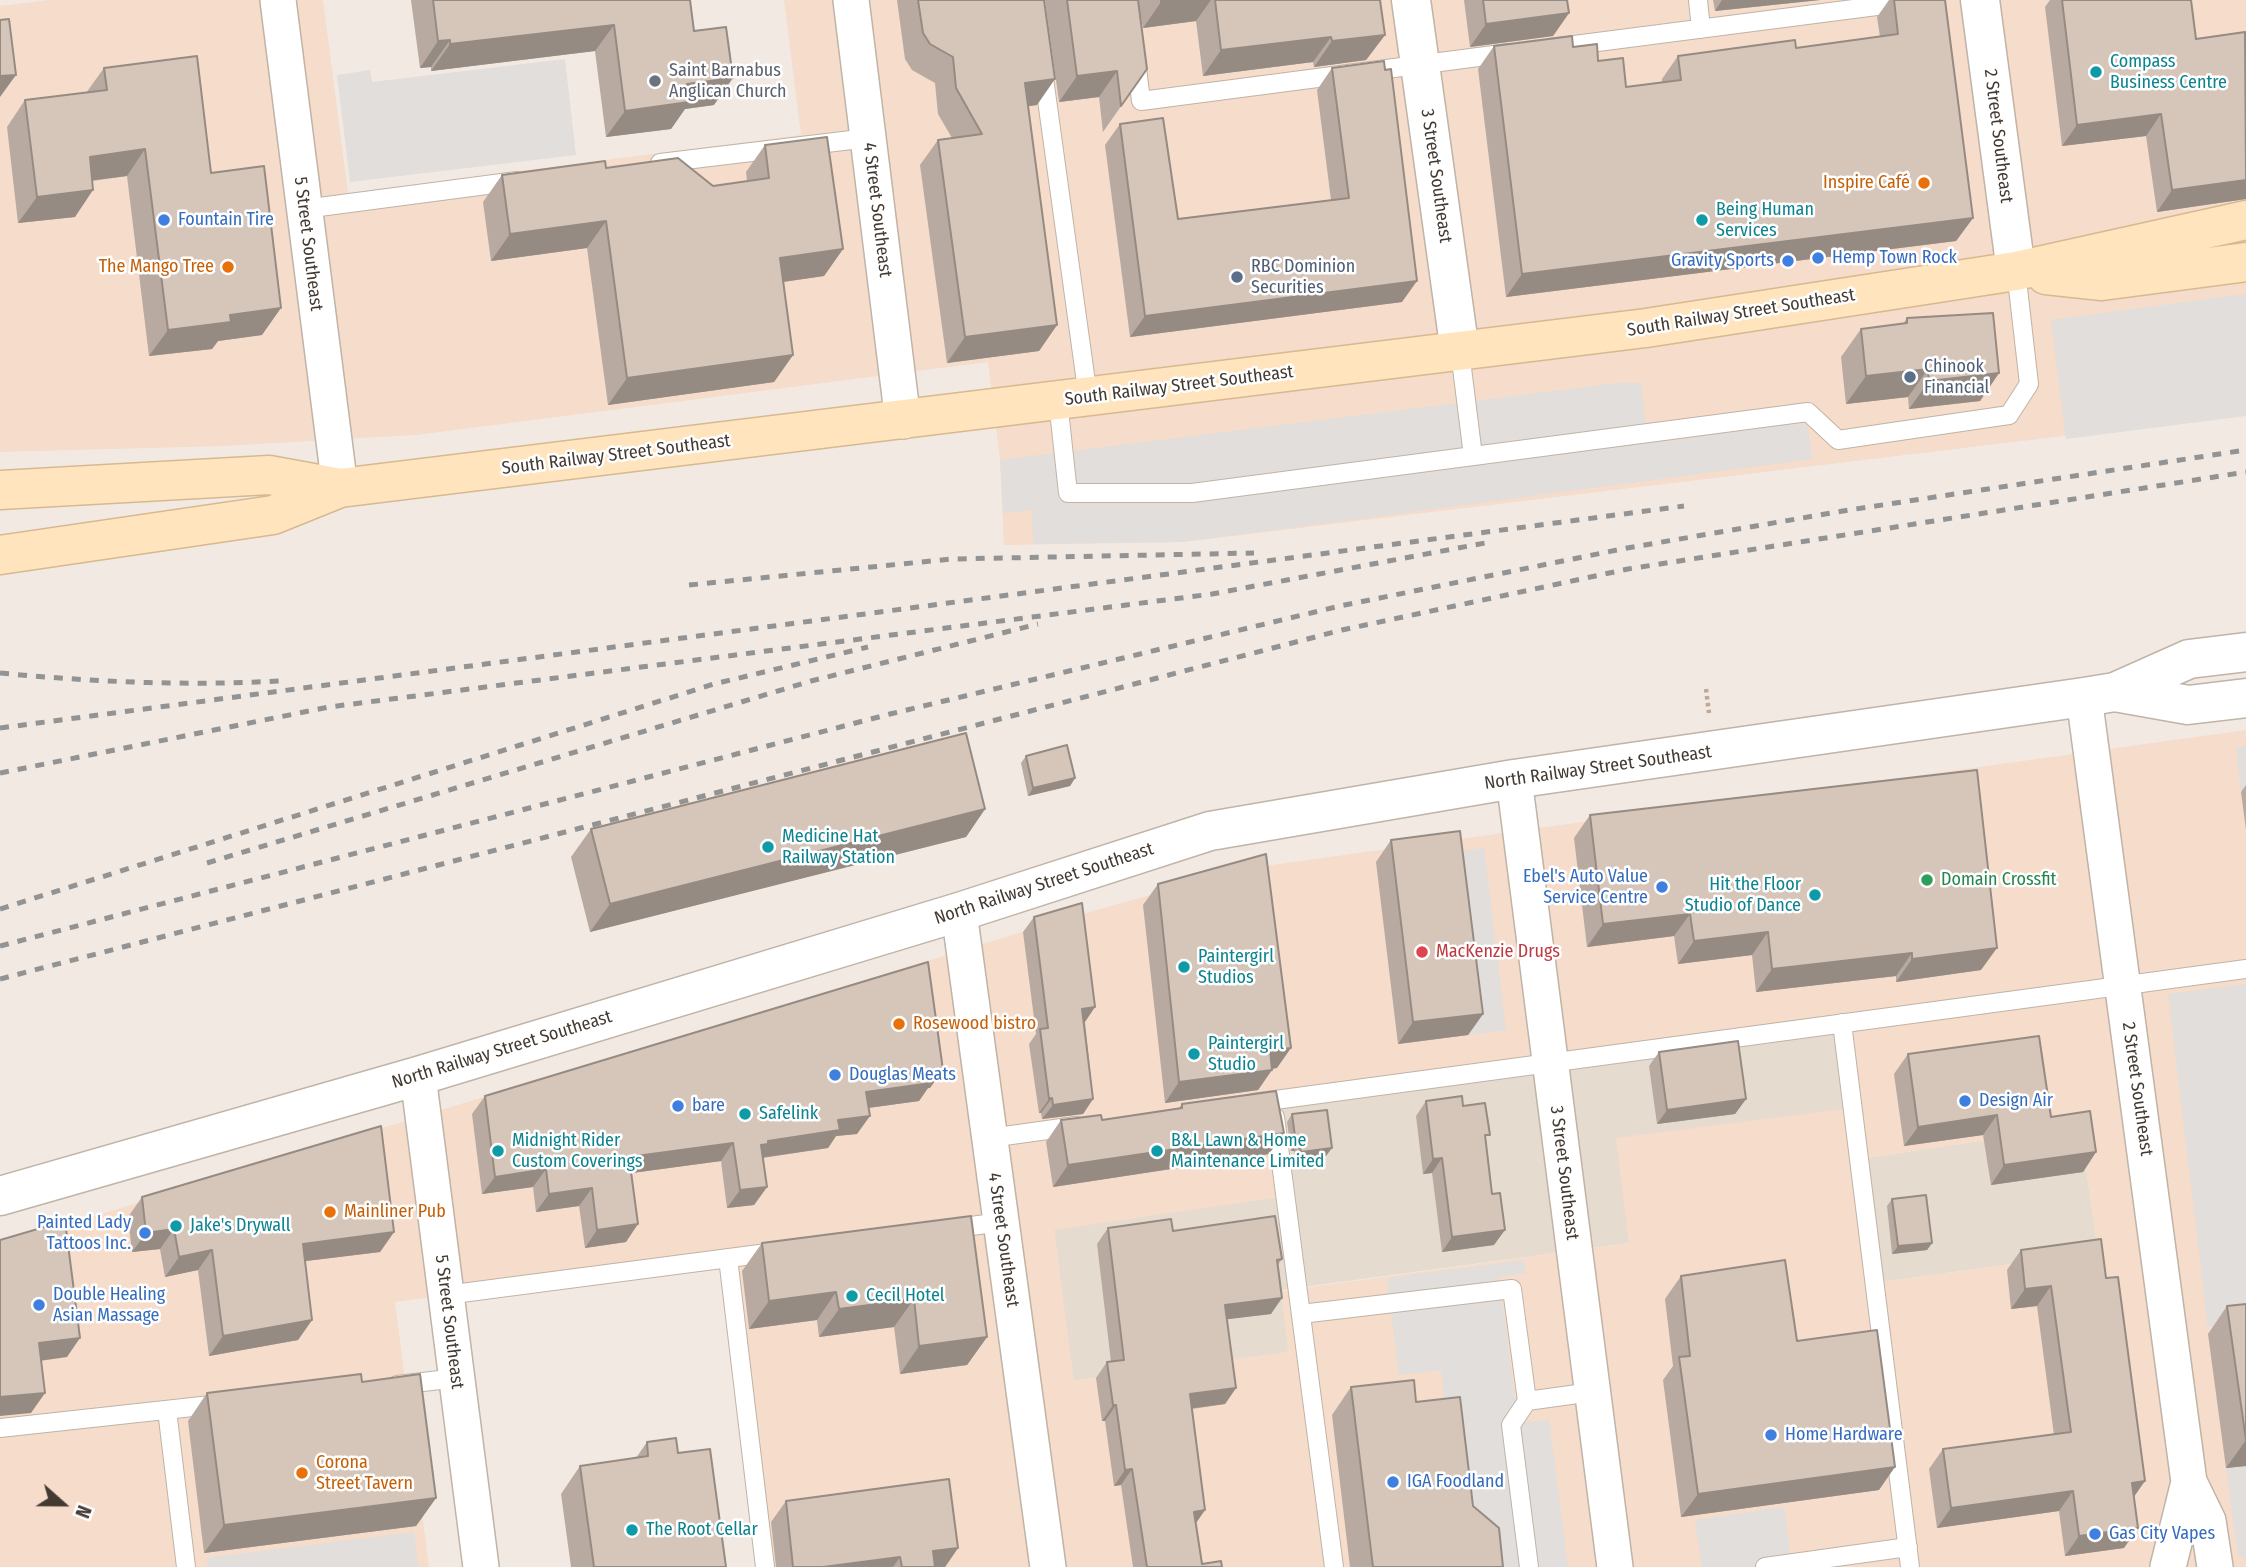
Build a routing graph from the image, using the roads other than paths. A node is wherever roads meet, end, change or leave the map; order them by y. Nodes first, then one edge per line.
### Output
1 (278, 0) edge
2 (851, 0) edge
3 (1411, 0) edge
4 (1698, 0) edge
5 (1923, 0) edge
6 (1980, 0) edge
7 (1701, 29) junction
8 (1133, 38) edge
9 (1041, 55) edge
10 (1420, 64) junction
11 (868, 138) junction
12 (647, 165) edge
13 (537, 178) edge
14 (304, 209) junction
15 (2246, 220) edge
16 (2246, 262) edge
17 (2016, 271) junction
18 (1460, 352) junction
19 (1073, 399) junction
20 (903, 421) junction
21 (1474, 456) junction
22 (340, 488) junction
23 (0, 490) edge
24 (0, 552) edge
25 (2246, 652) edge
26 (2099, 694) junction
27 (2246, 698) edge
28 (1514, 779) junction
29 (959, 912) junction
30 (2246, 969) edge
31 (2123, 985) junction
32 (1842, 1023) junction
33 (1550, 1063) junction
34 (418, 1076) junction
35 (1273, 1100) junction
36 (1232, 1105) edge
37 (1096, 1124) edge
38 (990, 1138) junction
39 (0, 1196) edge
40 (1001, 1222) junction
41 (933, 1231) edge
42 (796, 1249) edge
43 (728, 1258) junction
44 (446, 1295) junction
45 (1301, 1314) junction
46 (457, 1378) junction
47 (379, 1387) edge
48 (1592, 1392) junction
49 (1527, 1401) junction
50 (233, 1403) edge
51 (167, 1410) junction
52 (0, 1428) edge
53 (2189, 1482) junction
54 (1908, 1547) junction
55 (186, 1567) edge
56 (481, 1567) edge
57 (765, 1567) edge
58 (1048, 1567) edge
59 (1334, 1567) edge
60 (1529, 1567) edge
61 (1615, 1567) edge
62 (1765, 1567) edge
63 (1910, 1567) edge
64 (2168, 1567) edge
65 (2215, 1567) edge

1 - 14 street, 5 Street Southeast
2 - 11 street, 4 Street Southeast
3 - 10 street, 3 Street Southeast
4 - 7 lane
5 - 7 lane
6 - 17 street, 2 Street Southeast
7 - 10 lane
8 - 10 lane
9 - 19 lane
10 - 18 street, 3 Street Southeast
11 - 12 lane
11 - 20 street, 4 Street Southeast
13 - 14 lane
14 - 22 street, 5 Street Southeast
15 - 17 main road, South Railway Street Southeast
16 - 17 main road, South Railway Street Southeast
17 - 18 main road, South Railway Street Southeast
17 - 21 lane
18 - 19 main road, South Railway Street Southeast
18 - 21 lane
19 - 20 main road, South Railway Street Southeast
19 - 21 lane
20 - 22 main road, South Railway Street Southeast
22 - 23 main road, South Railway Street Southeast
22 - 24 main road, South Railway Street Southeast
25 - 26 street, North Railway Street Southeast
26 - 27 street, North Railway Street Southeast
26 - 28 street, North Railway Street Southeast
26 - 31 street, 2 Street Southeast
28 - 29 street, North Railway Street Southeast
28 - 33 street, 3 Street Southeast
29 - 34 street, North Railway Street Southeast
29 - 38 street, 4 Street Southeast
30 - 31 lane
31 - 32 lane
31 - 53 street, 2 Street Southeast
32 - 33 lane
32 - 54 lane
33 - 35 lane
33 - 48 street, 3 Street Southeast
34 - 39 street, North Railway Street Southeast
34 - 44 street, 5 Street Southeast
35 - 36 lane
35 - 45 lane
37 - 38 lane
38 - 40 street, 4 Street Southeast
40 - 41 lane
40 - 58 street, 4 Street Southeast
42 - 43 lane
43 - 44 lane
43 - 57 lane
44 - 46 street, 5 Street Southeast
45 - 49 lane
45 - 59 lane
46 - 47 lane
46 - 56 street, 5 Street Southeast
48 - 49 lane
48 - 61 street, 3 Street Southeast
49 - 60 lane
50 - 51 lane
51 - 52 lane
51 - 55 lane
53 - 64 street, 2 Street Southeast
53 - 65 street, 2 Street Southeast
54 - 62 lane
54 - 63 lane

